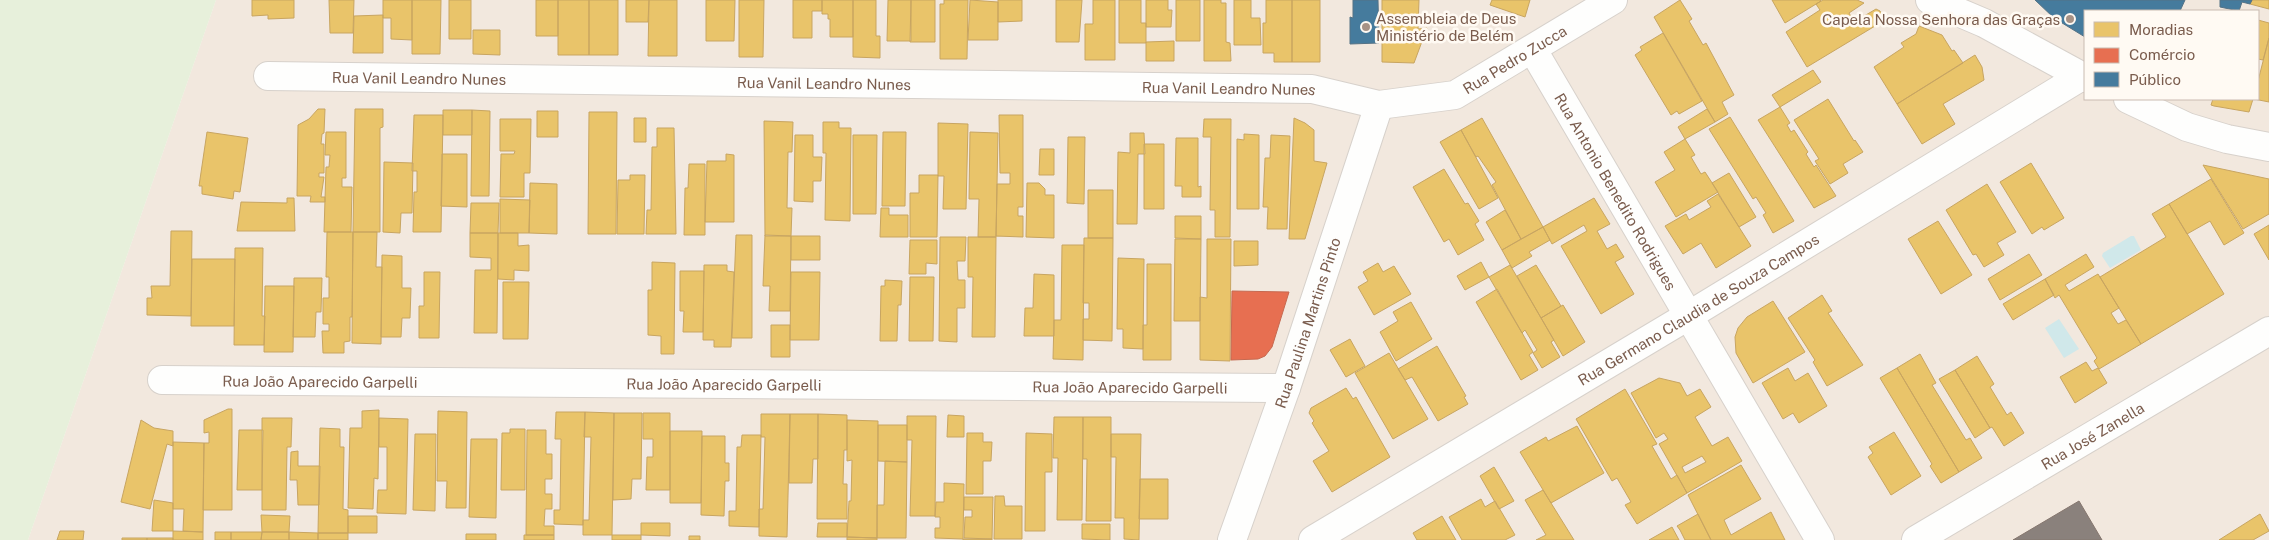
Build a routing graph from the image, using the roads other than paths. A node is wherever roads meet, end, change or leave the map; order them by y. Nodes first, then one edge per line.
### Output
1 (1613, 0) edge
2 (1930, 0) edge
3 (1532, 50) junction
4 (268, 76) dead end
5 (2084, 77) edge
6 (2130, 100) edge
7 (1379, 105) junction
8 (2269, 147) edge
9 (1688, 316) junction
10 (2269, 331) edge
11 (162, 380) dead end
12 (1286, 388) junction
13 (1232, 540) edge
14 (1313, 540) edge
15 (1820, 540) edge
16 (1916, 540) edge

1 - 3 street, Rua Pedro Zucca
2 - 5 street
3 - 7 street, Rua Pedro Zucca
3 - 9 street, Rua Antonio Benedito Rodrigues
4 - 7 street, Rua Vanil Leandro Nunes
5 - 9 street, Rua Germano Claudia de Souza Campos
6 - 8 street
7 - 12 street, Rua Paulina Martins Pinto
9 - 14 street, Rua Germano Claudia de Souza Campos
9 - 15 street, Rua Antonio Benedito Rodrigues
10 - 16 street, Rua José Zanella
11 - 12 street, Rua João Aparecido Garpelli
12 - 13 street, Rua Paulina Martins Pinto

